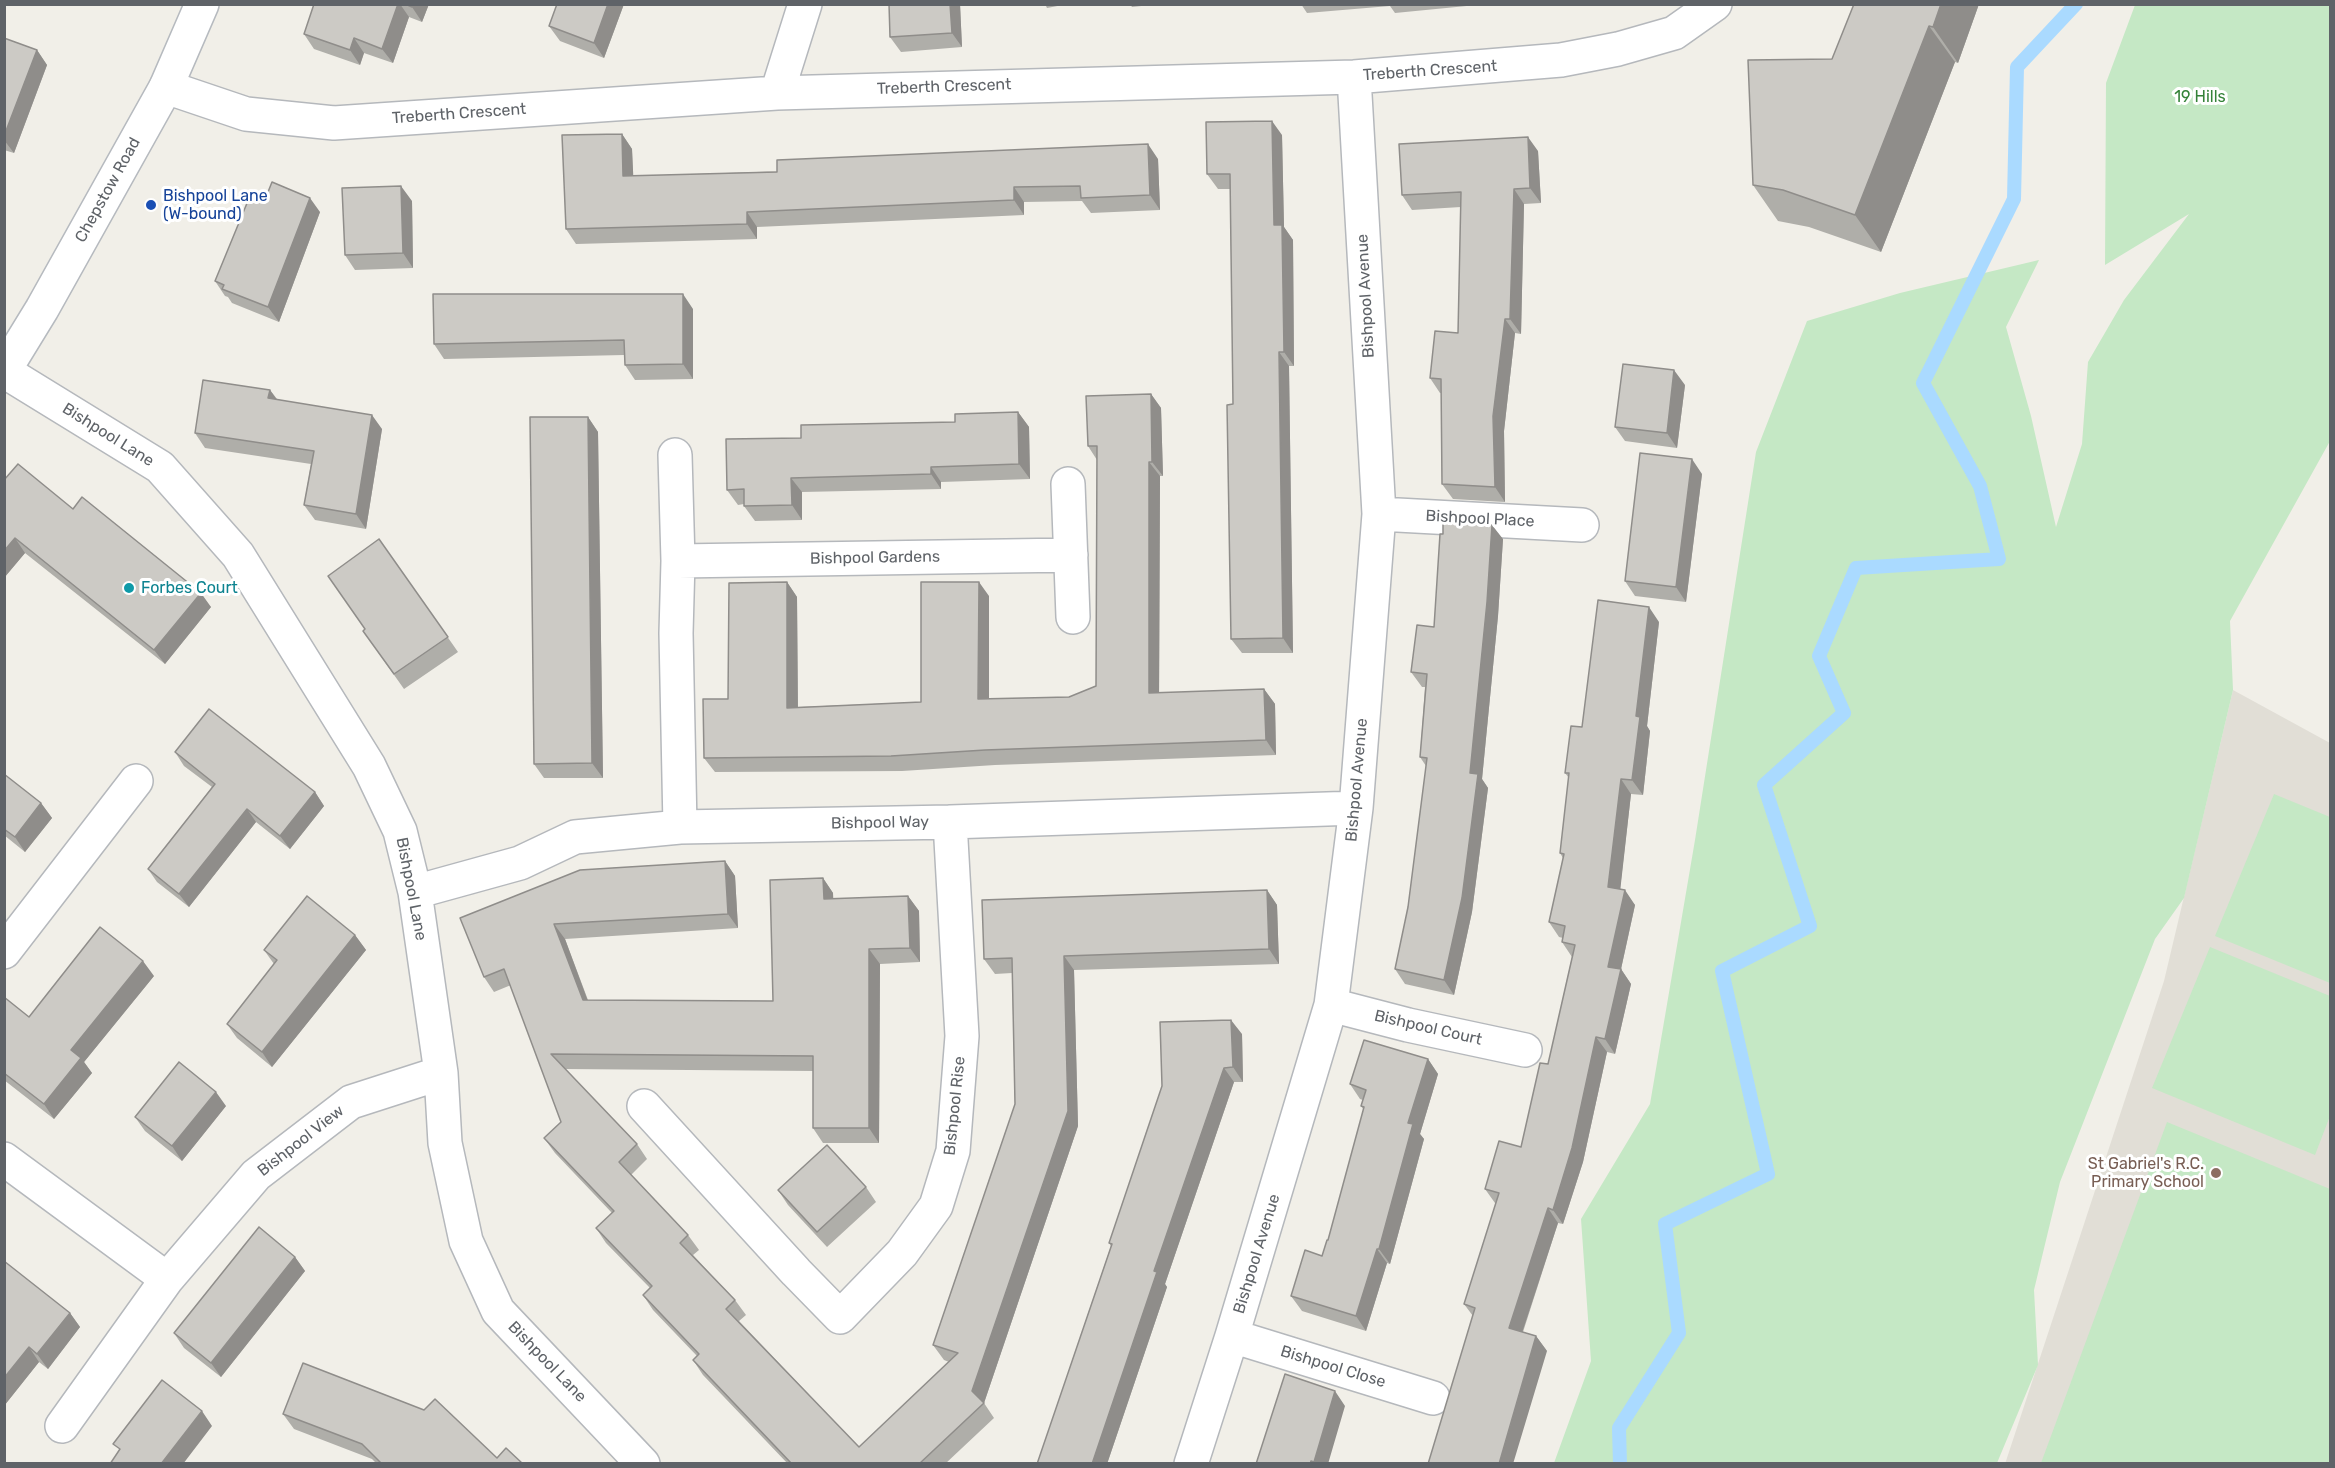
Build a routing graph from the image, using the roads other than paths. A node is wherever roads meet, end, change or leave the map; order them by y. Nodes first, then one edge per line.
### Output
1 (202, 4) edge
2 (805, 4) edge
3 (1715, 4) edge
4 (1354, 77) junction
5 (166, 87) junction
6 (777, 93) junction
7 (4, 371) edge
8 (675, 455) dead end
9 (1068, 484) dead end
10 (1378, 514) junction
11 (1582, 525) dead end
12 (1071, 555) junction
13 (678, 561) junction
14 (1073, 617) dead end
15 (136, 781) dead end
16 (1356, 808) junction
17 (950, 822) junction
18 (680, 827) junction
19 (415, 892) junction
20 (4, 952) edge
21 (1331, 1005) junction
22 (1525, 1050) dead end
23 (441, 1073) junction
24 (644, 1106) dead end
25 (4, 1160) edge
26 (167, 1280) junction
27 (1232, 1336) junction
28 (1433, 1398) dead end
29 (62, 1426) dead end
30 (643, 1464) edge
31 (1191, 1464) edge

1 - 5 street, Chepstow Road
2 - 6 street
3 - 4 street, Treberth Crescent
4 - 6 street, Treberth Crescent
4 - 10 street, Bishpool Avenue
5 - 6 street, Treberth Crescent
5 - 7 street, Chepstow Road
7 - 19 street, Bishpool Lane
8 - 13 street
9 - 12 street
10 - 11 street, Bishpool Place
10 - 16 street, Bishpool Avenue
12 - 13 street, Bishpool Gardens
12 - 14 street
13 - 18 street
15 - 20 street
16 - 17 street, Bishpool Way
16 - 21 street, Bishpool Avenue
17 - 18 street, Bishpool Way
17 - 24 street, Bishpool Rise
18 - 19 street, Bishpool Way
19 - 23 street, Bishpool Lane
21 - 22 street, Bishpool Court
21 - 27 street, Bishpool Avenue
23 - 26 street, Bishpool View
23 - 30 street, Bishpool Lane
25 - 26 street
26 - 29 street, Bishpool View
27 - 28 street, Bishpool Close
27 - 31 street, Bishpool Avenue

